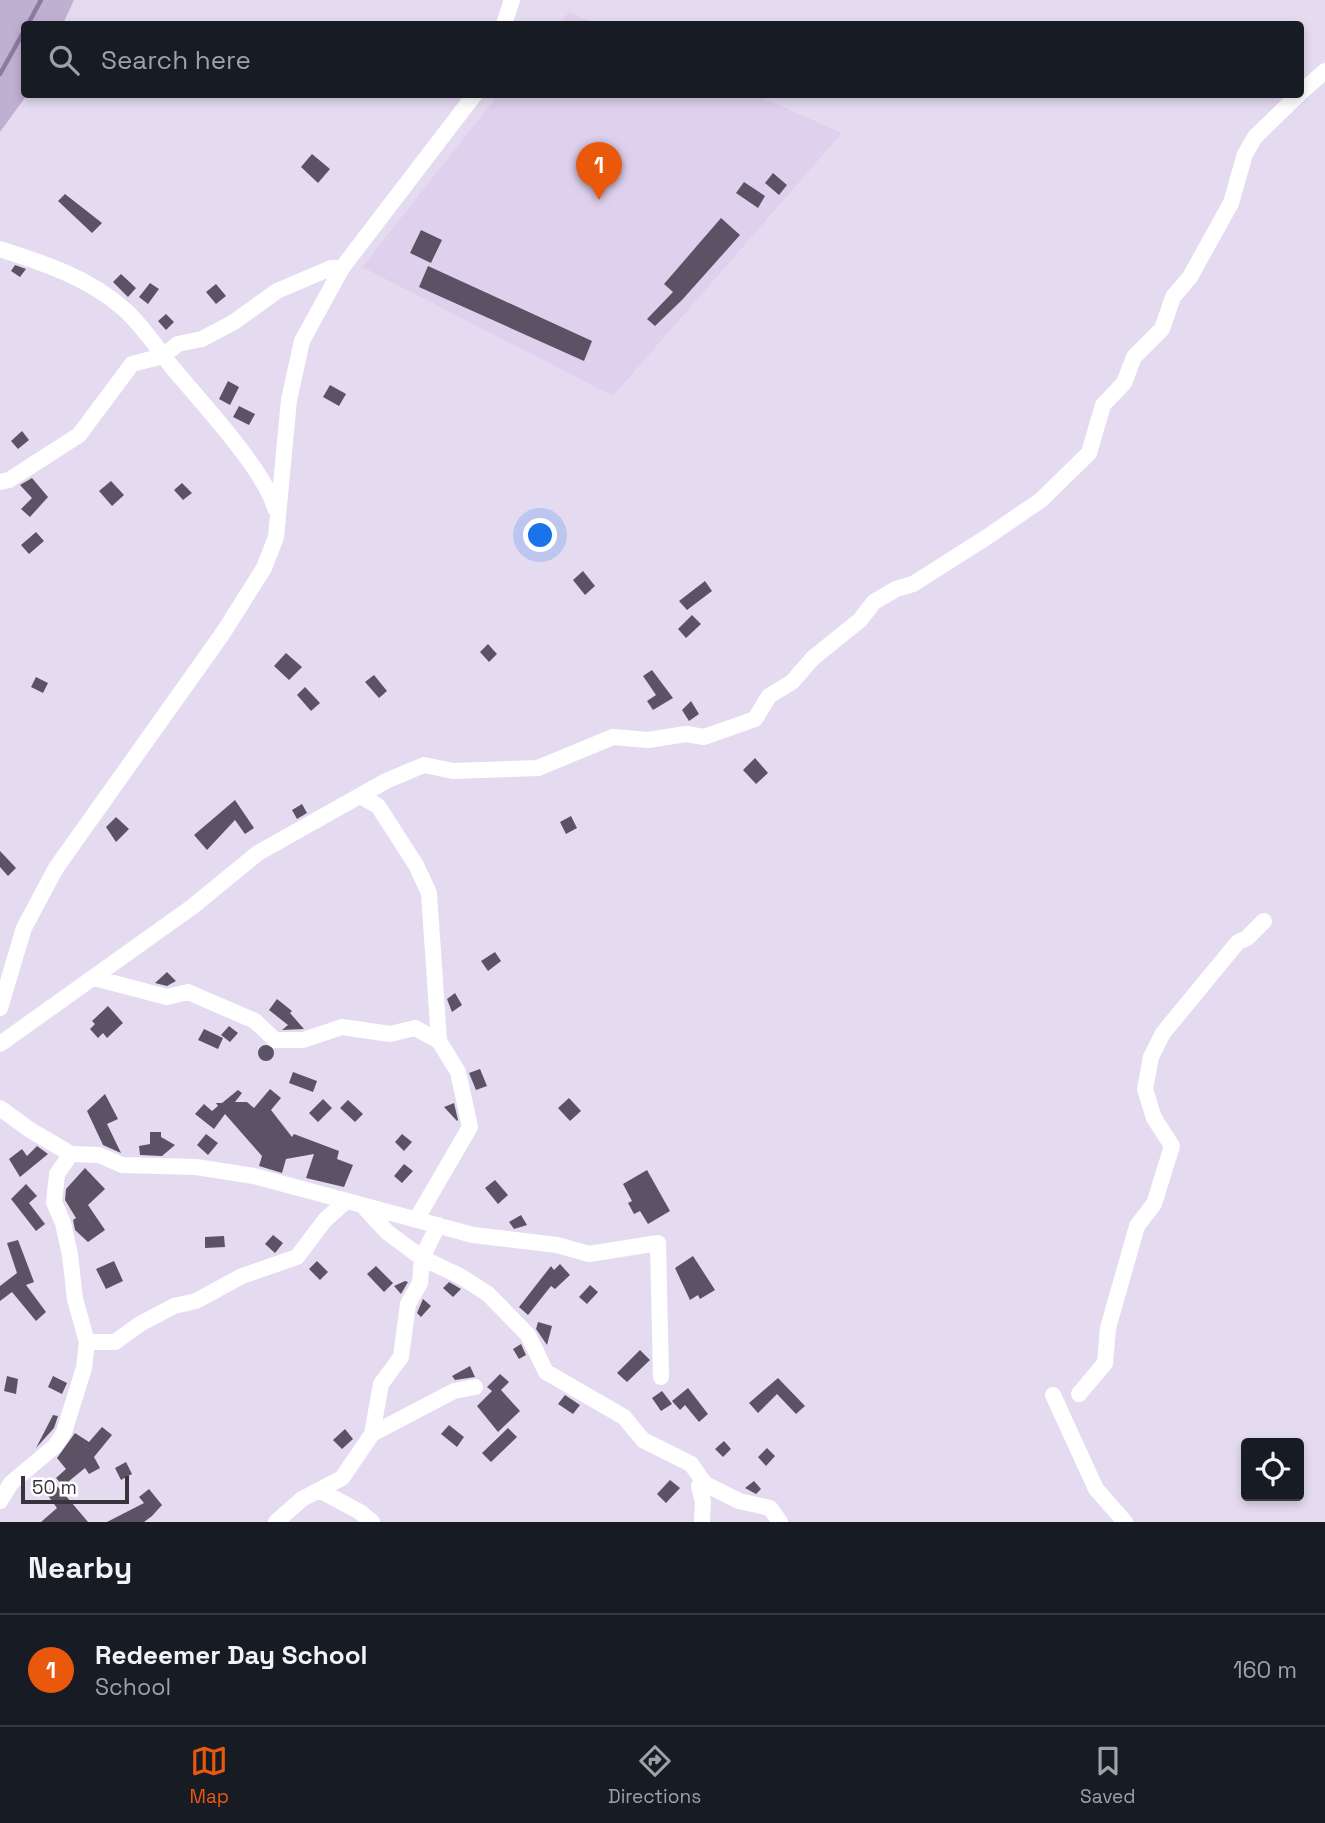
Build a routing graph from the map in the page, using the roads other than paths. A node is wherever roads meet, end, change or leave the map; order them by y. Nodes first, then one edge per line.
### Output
1 (512, 0) edge
2 (505, 21) edge
3 (1325, 71) edge
4 (1304, 90) edge
5 (472, 98) edge
6 (1296, 98) edge
7 (0, 249) edge
8 (342, 268) junction
9 (163, 356) junction
10 (0, 482) edge
11 (277, 514) junction
12 (362, 797) junction
13 (1264, 921) dead end
14 (94, 978) junction
15 (0, 1008) edge
16 (439, 1041) junction
17 (0, 1044) edge
18 (0, 1108) edge
19 (71, 1154) junction
20 (345, 1202) junction
21 (363, 1206) junction
22 (417, 1218) junction
23 (438, 1225) junction
24 (422, 1258) junction
25 (86, 1342) junction
26 (661, 1377) dead end
27 (475, 1387) dead end
28 (1079, 1394) dead end
29 (1053, 1395) dead end
30 (372, 1434) junction
31 (699, 1486) dead end
32 (319, 1490) junction
33 (0, 1501) edge
34 (276, 1522) edge
35 (372, 1522) edge
36 (702, 1522) edge
37 (780, 1522) edge
38 (1125, 1522) edge

1 - 2 street
3 - 4 street
5 - 8 street
6 - 12 street
7 - 9 street
8 - 9 street
8 - 11 street
9 - 10 street
9 - 11 street
11 - 15 street
12 - 14 street
12 - 16 street
13 - 28 street
14 - 16 street
14 - 17 street
16 - 22 street
18 - 19 street
19 - 20 street
19 - 25 street
20 - 21 street
20 - 25 street
21 - 22 street
21 - 24 street
22 - 23 street
23 - 24 street
23 - 26 street
24 - 30 street
24 - 37 street
25 - 33 street
27 - 30 street
29 - 38 street
30 - 32 street
31 - 36 street
32 - 34 street
32 - 35 street

